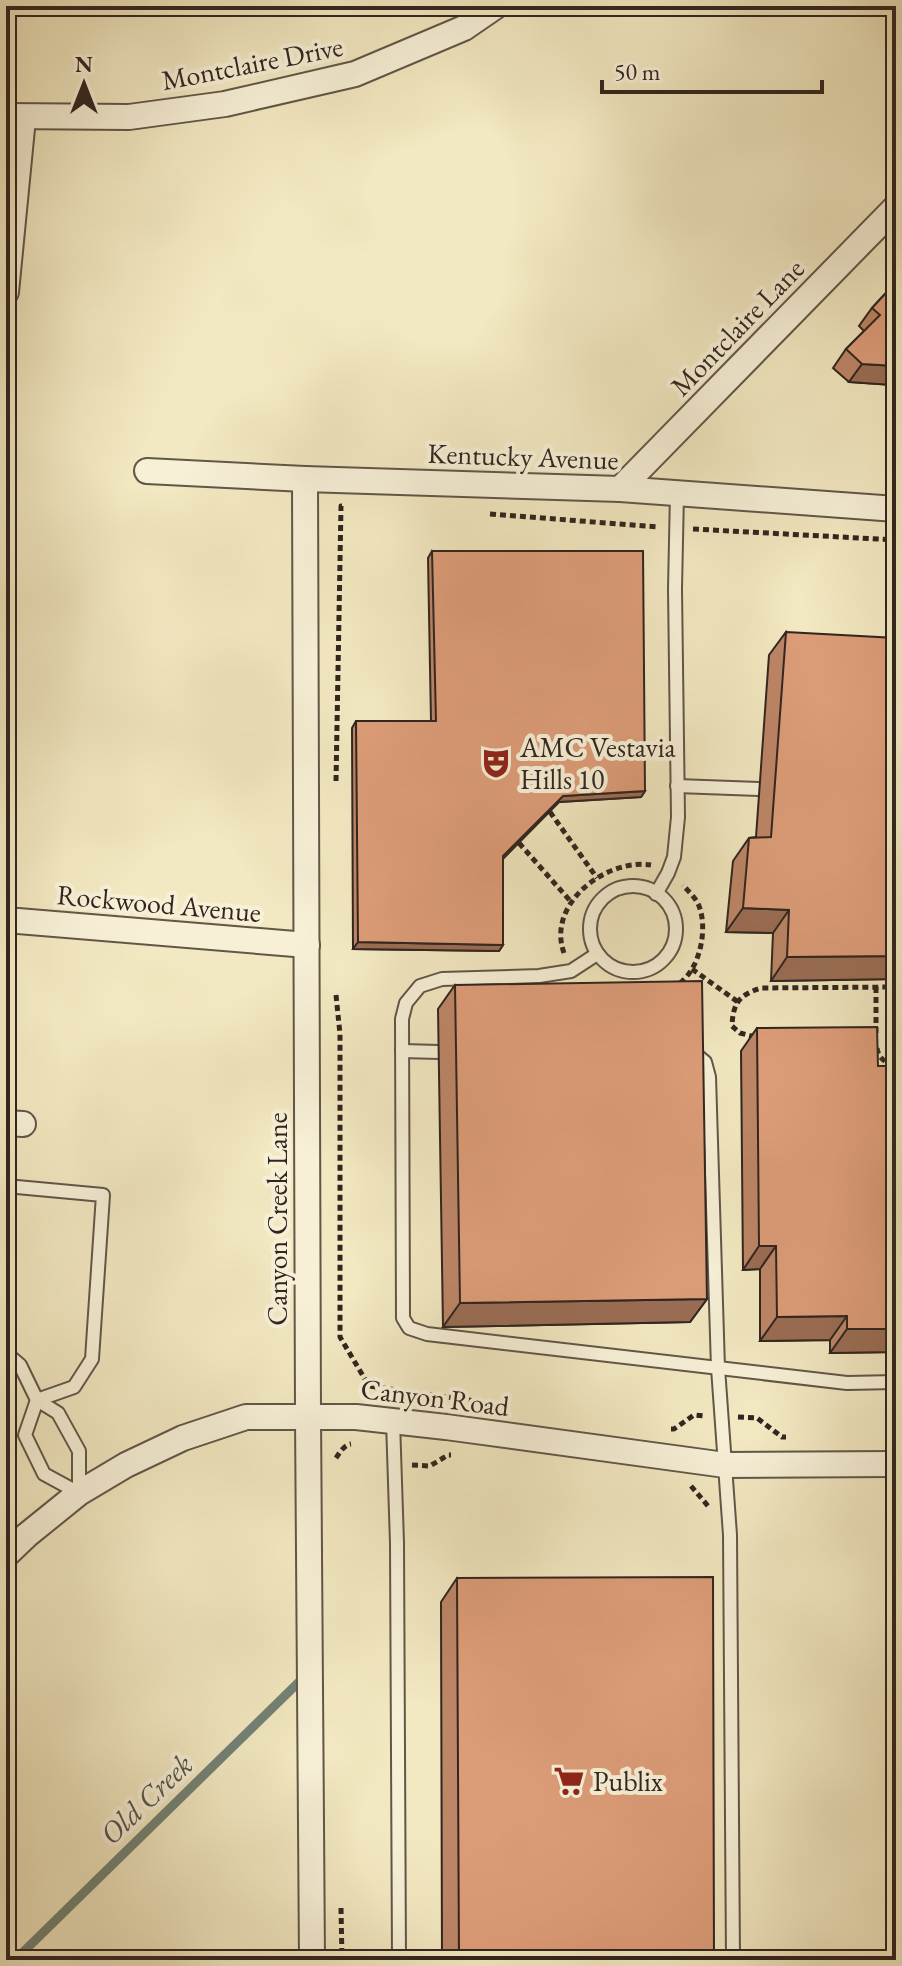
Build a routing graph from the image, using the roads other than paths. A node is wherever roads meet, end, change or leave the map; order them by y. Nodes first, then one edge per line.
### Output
1 (496, 6) edge
2 (15, 117) edge
3 (896, 207) edge
4 (6, 292) edge
5 (147, 471) dead end
6 (305, 479) junction
7 (620, 489) junction
8 (677, 493) junction
9 (896, 509) edge
10 (677, 786) junction
11 (759, 789) dead end
12 (656, 894) junction
13 (6, 920) edge
14 (307, 945) junction
15 (597, 954) junction
16 (686, 1050) edge
17 (402, 1051) junction
18 (439, 1052) dead end
19 (6, 1186) edge
20 (6, 1353) edge
21 (718, 1368) junction
22 (896, 1382) edge
23 (37, 1400) junction
24 (308, 1416) junction
25 (393, 1421) junction
26 (896, 1464) edge
27 (725, 1465) junction
28 (79, 1493) junction
29 (6, 1555) edge
30 (312, 1960) edge
31 (399, 1960) edge
32 (733, 1960) edge

1 - 2 street, Montclaire Drive
2 - 4 street
3 - 7 street, Montclaire Lane
5 - 6 street, Kentucky Avenue
6 - 7 street, Kentucky Avenue
6 - 14 street, Canyon Creek Lane
7 - 8 street, Kentucky Avenue
8 - 9 street, Kentucky Avenue
8 - 10 lane
10 - 11 lane
10 - 12 lane
12 - 15 lane
12 - 15 lane
13 - 14 street, Rockwood Avenue
14 - 24 street, Canyon Creek Lane
15 - 17 lane
16 - 21 lane
17 - 18 lane
17 - 21 lane
19 - 23 lane
20 - 23 lane
21 - 22 lane
21 - 27 lane
23 - 28 lane
23 - 28 lane
24 - 25 street, Canyon Road
24 - 28 street, Canyon Road
24 - 30 street, Canyon Creek Lane
25 - 27 street, Canyon Road
25 - 31 lane
26 - 27 street, Canyon Road
27 - 32 lane
28 - 29 street, Canyon Road

